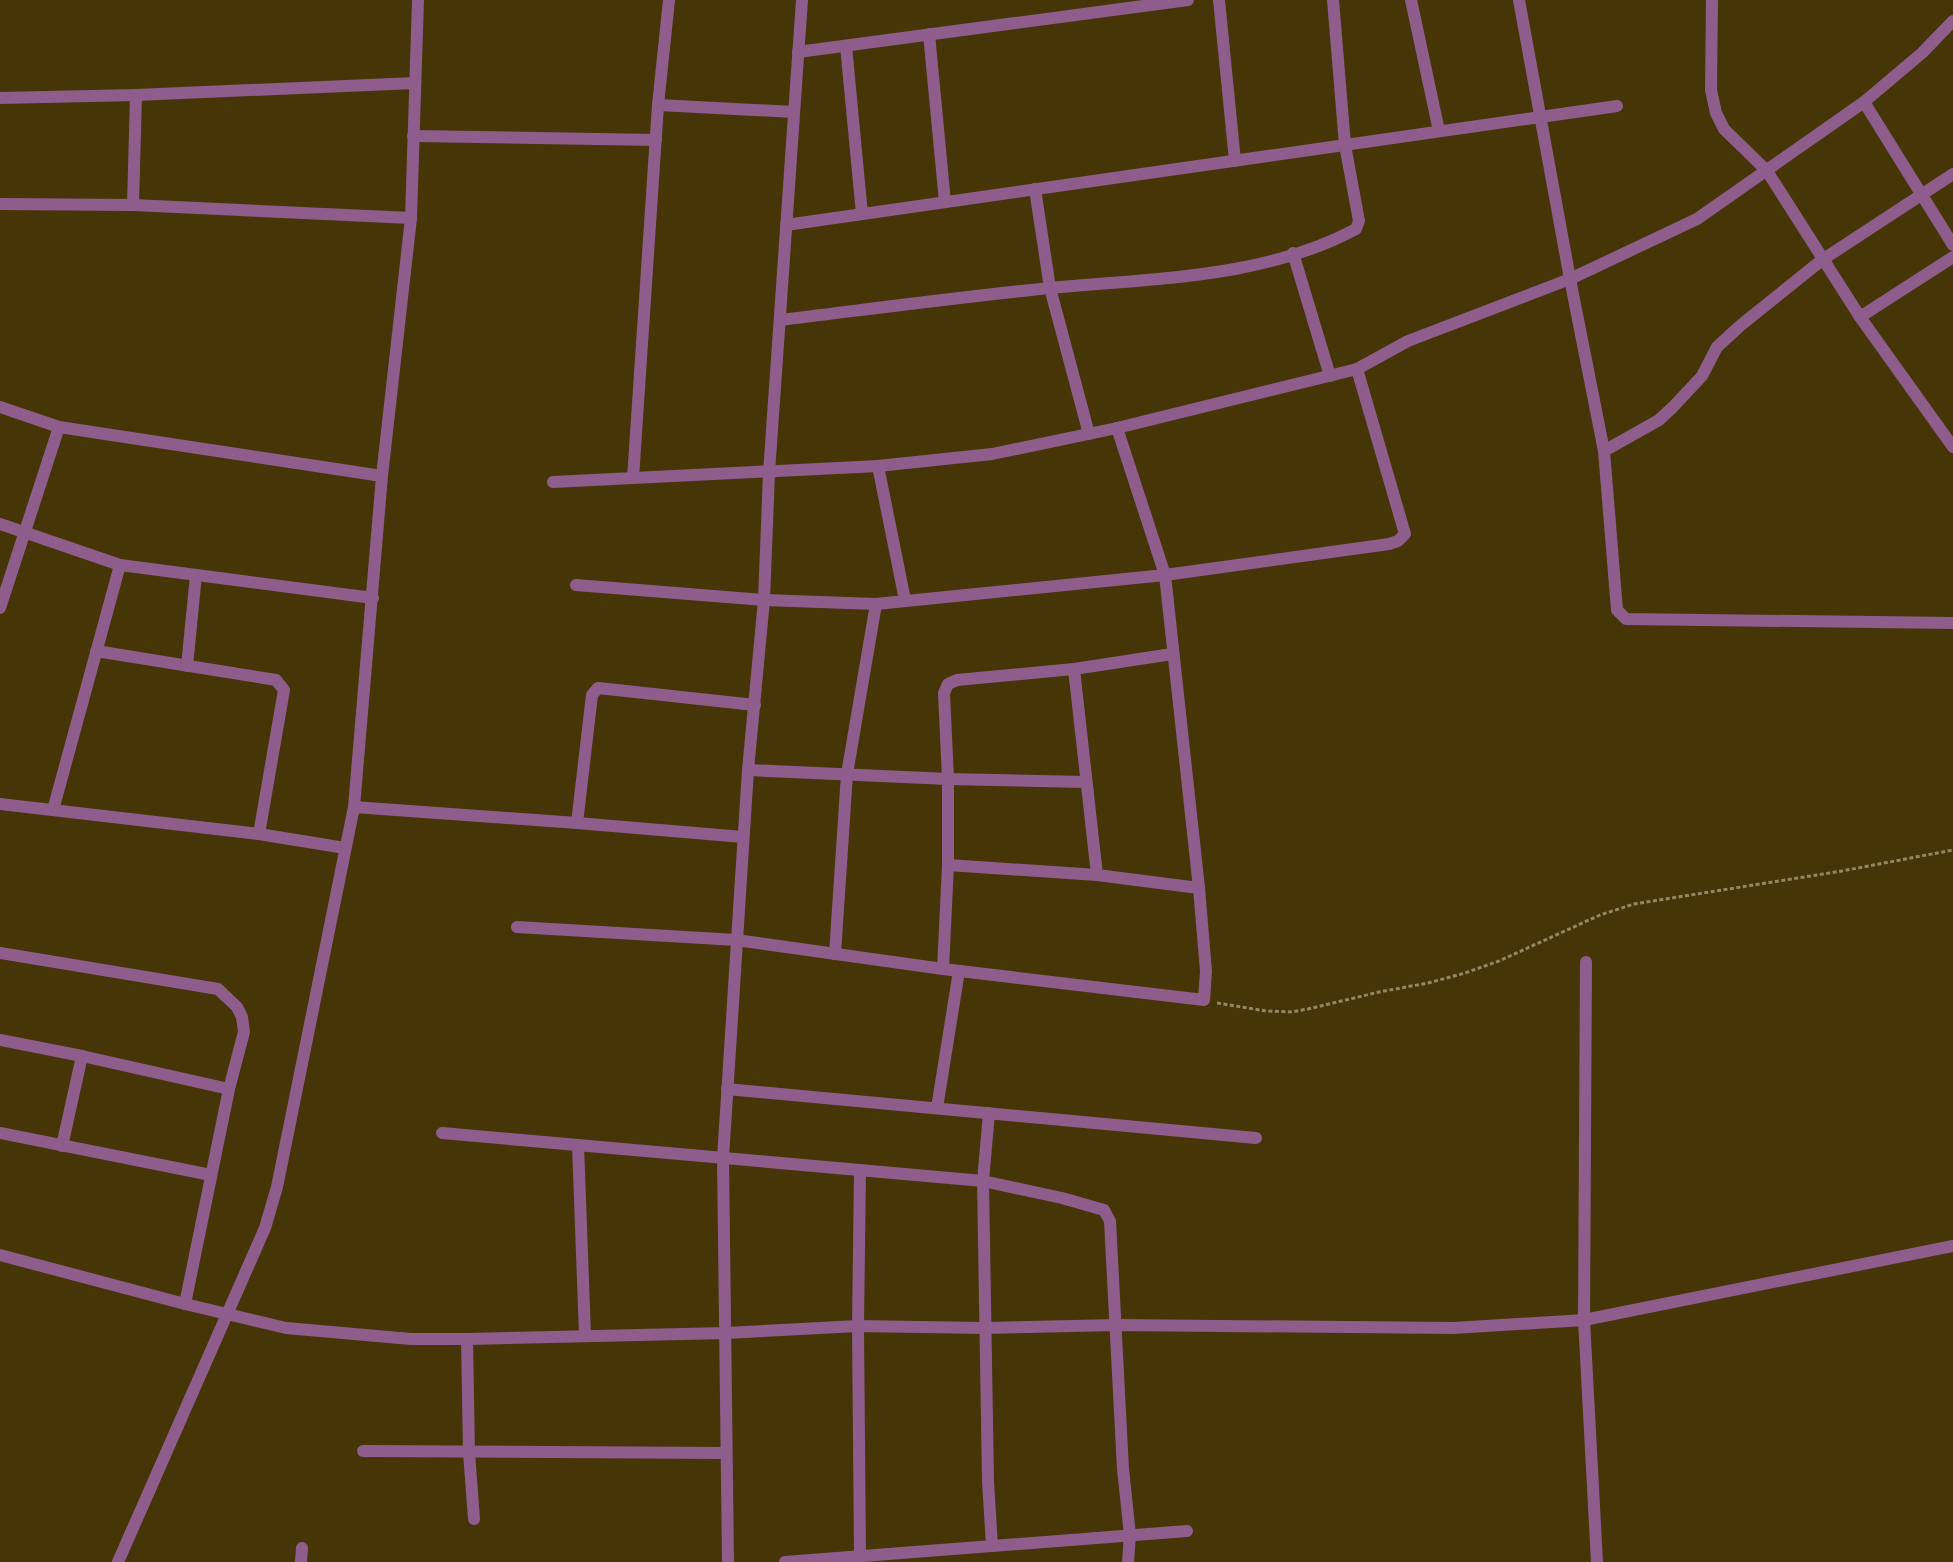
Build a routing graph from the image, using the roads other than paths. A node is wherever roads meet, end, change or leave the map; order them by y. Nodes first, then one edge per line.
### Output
1 (418, 0) edge
2 (669, 0) edge
3 (802, 0) edge
4 (1188, 0) edge
5 (1219, 0) edge
6 (1333, 0) edge
7 (1411, 0) edge
8 (1519, 0) edge
9 (1712, 0) edge
10 (1953, 21) edge
11 (929, 34) junction
12 (846, 46) junction
13 (798, 52) junction
14 (415, 83) junction
15 (136, 95) junction
16 (0, 98) edge
17 (1864, 102) junction
18 (658, 105) junction
19 (1617, 106) dead end
20 (794, 112) junction
21 (1541, 117) junction
22 (1439, 131) junction
23 (413, 136) junction
24 (656, 140) junction
25 (1345, 145) junction
26 (1235, 161) junction
27 (1767, 171) junction
28 (1953, 174) edge
29 (1035, 189) junction
30 (1922, 195) junction
31 (945, 202) junction
32 (0, 204) edge
33 (133, 205) junction
34 (862, 214) junction
35 (411, 218) junction
36 (786, 225) junction
37 (1953, 245) edge
38 (1293, 253) junction
39 (1953, 257) edge
40 (1822, 260) junction
41 (1570, 279) junction
42 (1050, 288) junction
43 (1860, 317) junction
44 (780, 320) junction
45 (1357, 369) junction
46 (1330, 376) junction
47 (0, 407) edge
48 (59, 427) junction
49 (1117, 428) junction
50 (1089, 434) junction
51 (1953, 447) edge
52 (1604, 451) junction
53 (878, 466) junction
54 (768, 473) junction
55 (382, 476) junction
56 (634, 478) junction
57 (553, 482) dead end
58 (0, 524) edge
59 (26, 534) junction
60 (120, 565) junction
61 (196, 575) junction
62 (1165, 575) junction
63 (576, 585) dead end
64 (373, 598) junction
65 (764, 600) junction
66 (905, 600) junction
67 (876, 604) junction
68 (0, 608) edge
69 (1953, 623) edge
70 (96, 651) junction
71 (1172, 654) junction
72 (187, 666) junction
73 (1074, 669) junction
74 (755, 705) junction
75 (748, 770) junction
76 (847, 774) junction
77 (948, 779) junction
78 (1086, 782) junction
79 (0, 804) edge
80 (354, 807) junction
81 (53, 810) junction
82 (577, 823) junction
83 (259, 834) junction
84 (743, 836) junction
85 (345, 848) junction
86 (948, 864) junction
87 (1097, 875) junction
88 (1199, 888) junction
89 (518, 927) dead end
90 (736, 940) junction
91 (0, 953) edge
92 (835, 954) junction
93 (1586, 962) dead end
94 (943, 970) junction
95 (959, 971) junction
96 (0, 1040) edge
97 (82, 1056) junction
98 (229, 1089) junction
99 (727, 1089) junction
100 (936, 1108) junction
101 (989, 1113) junction
102 (0, 1133) edge
103 (442, 1133) dead end
104 (1256, 1138) dead end
105 (578, 1145) junction
106 (62, 1146) junction
107 (723, 1158) junction
108 (860, 1170) junction
109 (211, 1174) junction
110 (983, 1181) junction
111 (1953, 1246) edge
112 (0, 1255) edge
113 (185, 1304) junction
114 (227, 1315) junction
115 (1584, 1320) junction
116 (858, 1326) junction
117 (1116, 1326) junction
118 (985, 1328) junction
119 (726, 1332) junction
120 (586, 1335) junction
121 (467, 1339) junction
122 (363, 1451) dead end
123 (469, 1453) junction
124 (726, 1453) junction
125 (474, 1519) dead end
126 (1187, 1531) dead end
127 (1130, 1535) junction
128 (992, 1546) junction
129 (302, 1548) dead end
130 (860, 1556) junction
131 (118, 1562) edge
132 (301, 1562) edge
133 (728, 1562) edge
134 (785, 1562) edge
135 (1128, 1562) edge
136 (1596, 1562) edge

1 - 14 street
2 - 18 street
3 - 13 street
4 - 11 street
5 - 26 street
6 - 25 street
7 - 22 street
8 - 21 street
9 - 27 street
10 - 17 street
11 - 12 street
11 - 31 street
12 - 13 street
12 - 34 street
13 - 20 street
14 - 15 street
14 - 23 street
15 - 16 street
15 - 33 street
17 - 27 street
17 - 30 street
18 - 20 street
18 - 24 street
19 - 21 street
20 - 36 street
21 - 22 street
21 - 41 street
22 - 25 street
23 - 24 street
23 - 35 street
24 - 56 street
25 - 26 street
25 - 38 street
26 - 29 street
27 - 40 street
27 - 41 street
28 - 30 street
29 - 31 street
29 - 42 street
30 - 37 street
30 - 40 street
31 - 34 street
32 - 33 street
33 - 35 street
34 - 36 street
35 - 55 street
36 - 44 street
38 - 42 street
38 - 46 street
39 - 43 street
40 - 43 street
40 - 52 street
41 - 45 street
41 - 52 street
42 - 44 street
42 - 50 street
43 - 51 street
44 - 54 street
45 - 46 street
45 - 62 street
46 - 49 street
47 - 48 street
48 - 55 street
48 - 59 street
49 - 50 street
49 - 62 street
50 - 53 street
52 - 69 street
53 - 54 street
53 - 66 street
54 - 56 street
54 - 65 street
55 - 64 street
56 - 57 street
58 - 59 street
59 - 60 street
59 - 68 street
60 - 61 street
60 - 70 street
61 - 64 street
61 - 72 street
62 - 66 street
62 - 71 street
63 - 65 street
64 - 80 street
65 - 67 street
65 - 74 street
66 - 67 street
67 - 76 street
70 - 72 street
70 - 81 street
71 - 73 street
71 - 88 street
72 - 83 street
73 - 77 street
73 - 78 street
74 - 75 street
74 - 82 street
75 - 76 street
75 - 84 street
76 - 77 street
76 - 92 street
77 - 78 street
77 - 86 street
78 - 87 street
79 - 81 street
80 - 82 street
80 - 85 street
81 - 83 street
82 - 84 street
83 - 85 street
84 - 90 street
85 - 114 street
86 - 87 street
86 - 94 street
87 - 88 street
88 - 95 street
89 - 90 street
90 - 92 street
90 - 99 street
91 - 98 street
92 - 94 street
93 - 115 street
94 - 95 street
95 - 100 street
96 - 97 street
97 - 98 street
97 - 106 street
98 - 109 street
99 - 100 street
99 - 107 street
100 - 101 street
101 - 104 street
101 - 110 street
102 - 106 street
103 - 105 street
105 - 107 street
105 - 120 street
106 - 109 street
107 - 108 street
107 - 119 street
108 - 110 street
108 - 116 street
109 - 113 street
110 - 117 street
110 - 118 street
111 - 115 street
112 - 113 street
113 - 114 street
114 - 121 street
114 - 131 street
115 - 117 street
115 - 136 street
116 - 118 street
116 - 119 street
116 - 130 street
117 - 118 street
117 - 127 street
118 - 128 street
119 - 120 street
119 - 124 street
120 - 121 street
121 - 123 street
122 - 123 street
123 - 124 street
123 - 125 street
124 - 133 street
126 - 127 street
127 - 128 street
127 - 135 street
128 - 130 street
129 - 132 street
130 - 134 street

